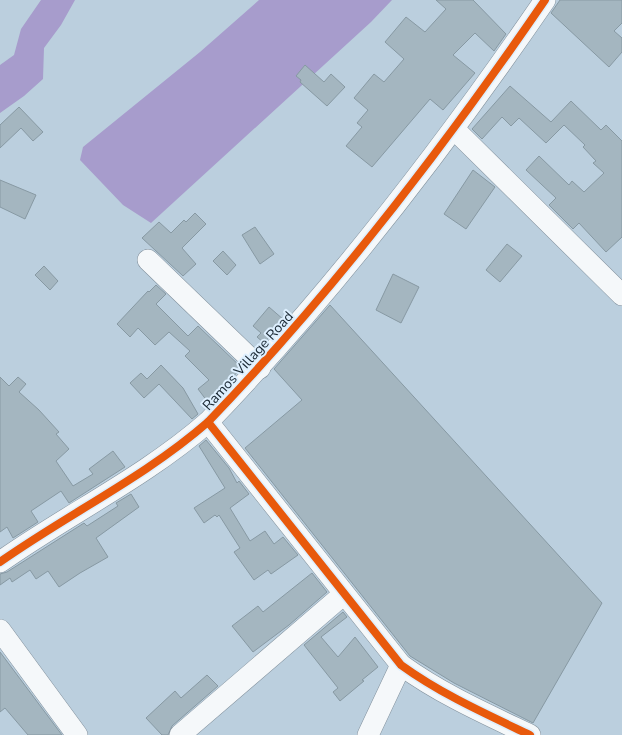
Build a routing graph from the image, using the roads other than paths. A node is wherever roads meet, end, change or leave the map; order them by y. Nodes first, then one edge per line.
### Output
1 (545, 0) edge
2 (454, 129) junction
3 (148, 260) dead end
4 (622, 295) edge
5 (260, 368) junction
6 (208, 422) junction
7 (0, 562) edge
8 (344, 594) junction
9 (0, 630) edge
10 (401, 666) junction
11 (77, 735) edge
12 (180, 735) edge
13 (368, 735) edge
14 (529, 735) edge

1 - 2 street, Ramos Village Road
2 - 4 street
2 - 5 street, Ramos Village Road
3 - 5 street
5 - 6 street, Ramos Village Road
6 - 7 street
6 - 8 street, Ramos Village Road
8 - 10 street, Ramos Village Road
8 - 12 street
9 - 11 street
10 - 13 street
10 - 14 street, Ramos Village Road

